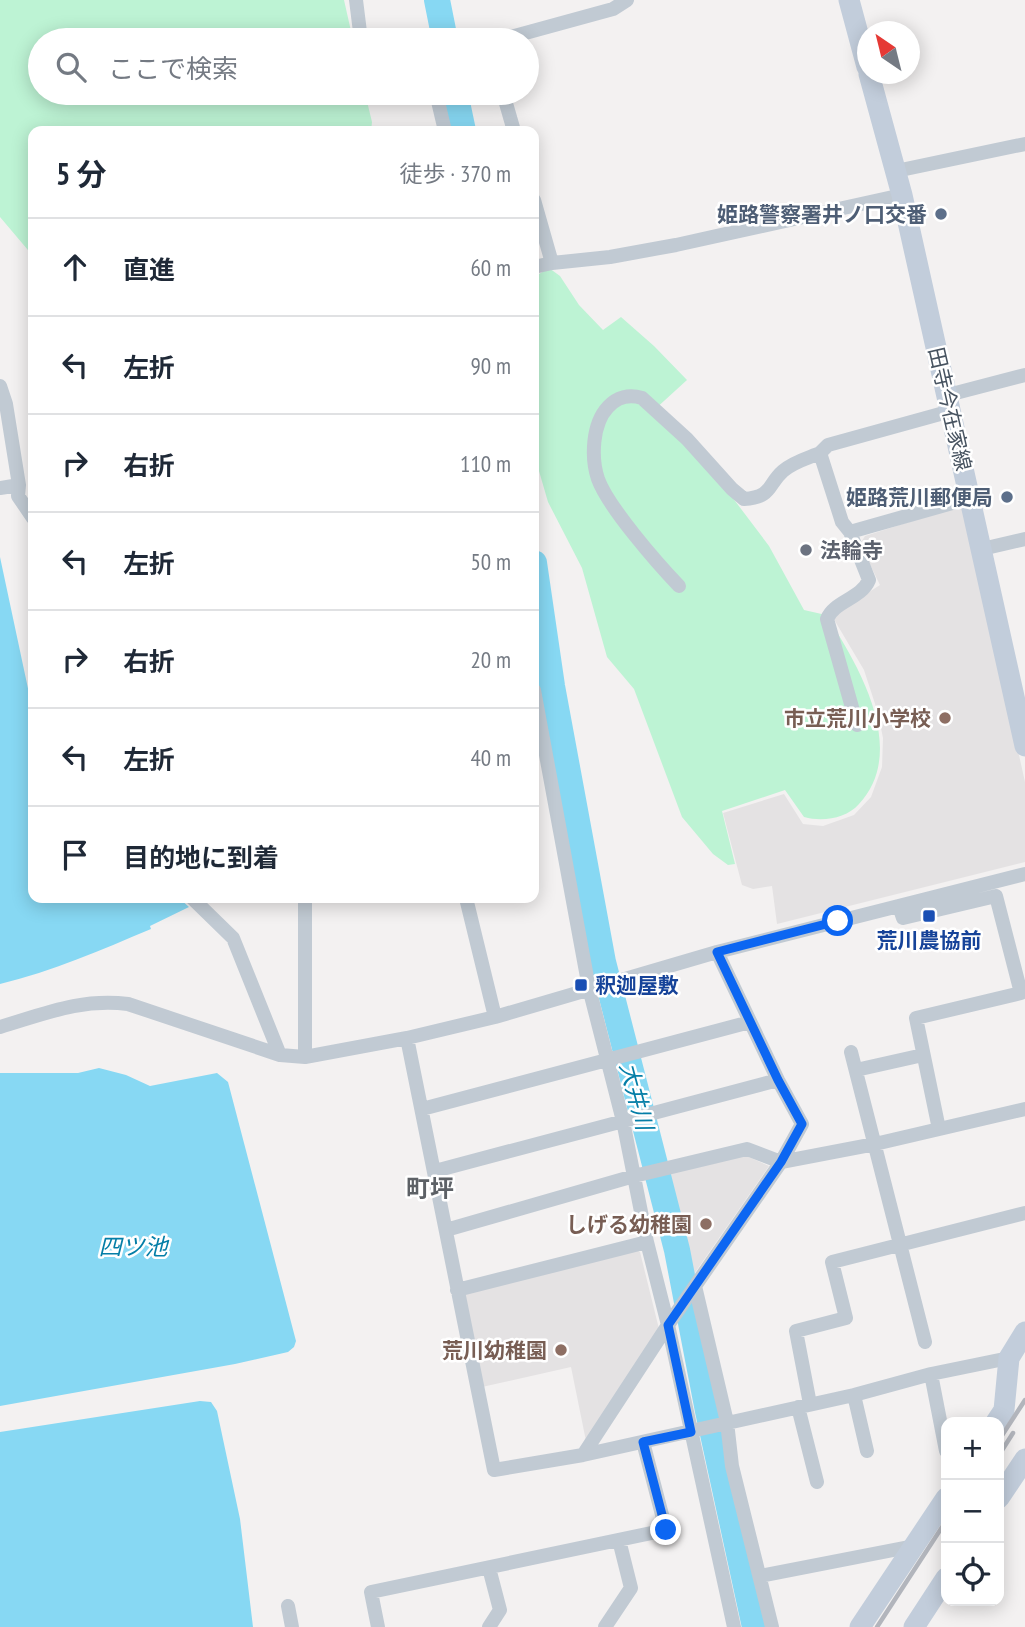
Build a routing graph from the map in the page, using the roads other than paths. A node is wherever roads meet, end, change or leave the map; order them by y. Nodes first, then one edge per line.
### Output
1 (356, 0) edge
2 (625, 0) edge
3 (849, 0) edge
4 (360, 28) edge
5 (539, 29) edge
6 (857, 30) edge
7 (872, 84) edge
8 (439, 105) edge
9 (506, 105) edge
10 (444, 126) edge
11 (513, 126) edge
12 (1025, 144) edge
13 (896, 171) junction
14 (902, 195) junction
15 (539, 217) edge
16 (552, 262) junction
17 (539, 266) edge
18 (1025, 375) edge
19 (0, 386) edge
20 (949, 403) junction
21 (3, 405) edge
22 (820, 453) junction
23 (19, 485) junction
24 (0, 488) edge
25 (970, 498) junction
26 (28, 511) edge
27 (850, 532) junction
28 (1025, 539) edge
29 (982, 549) junction
30 (679, 586) dead end
31 (1020, 703) edge
32 (539, 717) edge
33 (857, 725) dead end
34 (1025, 746) edge
35 (1025, 874) edge
36 (197, 903) edge
37 (305, 903) edge
38 (467, 903) edge
39 (900, 905) junction
40 (717, 952) junction
41 (589, 988) junction
42 (495, 1017) junction
43 (750, 1022) junction
44 (0, 1027) edge
45 (407, 1038) junction
46 (851, 1052) dead end
47 (280, 1055) junction
48 (923, 1055) junction
49 (305, 1057) junction
50 (607, 1059) junction
51 (856, 1070) junction
52 (778, 1080) junction
53 (422, 1109) junction
54 (1025, 1109) edge
55 (623, 1121) junction
56 (939, 1129) junction
57 (875, 1144) junction
58 (781, 1162) junction
59 (435, 1171) junction
60 (634, 1177) junction
61 (1025, 1213) edge
62 (446, 1230) junction
63 (647, 1242) junction
64 (900, 1244) junction
65 (695, 1286) junction
66 (457, 1290) junction
67 (668, 1325) junction
68 (1025, 1332) edge
69 (925, 1342) dead end
70 (1009, 1359) junction
71 (931, 1374) junction
72 (854, 1395) junction
73 (804, 1406) junction
74 (999, 1417) edge
75 (727, 1422) junction
76 (941, 1425) edge
77 (691, 1432) junction
78 (643, 1442) junction
79 (867, 1451) dead end
80 (583, 1455) junction
81 (1025, 1459) edge
82 (817, 1482) dead end
83 (1004, 1490) edge
84 (941, 1506) edge
85 (619, 1540) junction
86 (914, 1546) junction
87 (489, 1567) junction
88 (760, 1576) junction
89 (941, 1586) edge
90 (288, 1606) dead end
91 (292, 1627) edge
92 (378, 1627) edge
93 (489, 1627) edge
94 (605, 1627) edge
95 (734, 1627) edge
96 (772, 1627) edge
97 (860, 1627) edge
98 (914, 1627) edge

1 - 4 street
2 - 5 street
3 - 6 main road
7 - 13 main road, 田寺今在家線
8 - 10 street
9 - 11 street
12 - 13 street
13 - 14 main road, 田寺今在家線
14 - 16 street
14 - 20 main road, 田寺今在家線
15 - 16 street
16 - 17 street
18 - 20 street
19 - 21 street
20 - 22 street
20 - 25 main road, 田寺今在家線
21 - 23 street
22 - 27 street
22 - 30 street
23 - 24 street
23 - 26 street
25 - 27 street
25 - 29 main road, 田寺今在家線
27 - 33 street
28 - 29 street
29 - 31 main road, 田寺今在家線
31 - 34 main road, 田寺今在家線
32 - 41 street
35 - 39 street
36 - 47 street
37 - 49 street
38 - 42 street
39 - 40 street
39 - 48 street
40 - 41 street
40 - 43 street
41 - 42 street
41 - 50 street
42 - 45 street
43 - 50 street
43 - 52 street
44 - 47 street
45 - 49 street
45 - 53 street
46 - 51 street
47 - 49 street
48 - 51 street
48 - 56 street
50 - 53 street
50 - 55 street
51 - 57 street
52 - 55 street
52 - 58 street
53 - 59 street
54 - 56 street
55 - 59 street
55 - 60 street
56 - 57 street
57 - 58 street
57 - 64 street
58 - 60 street
58 - 65 street
59 - 62 street
60 - 62 street
60 - 63 street
61 - 64 street
62 - 66 street
63 - 66 street
63 - 67 street
64 - 69 street
64 - 73 street
65 - 67 street
65 - 75 street
66 - 80 street
67 - 77 street
67 - 80 street
68 - 70 main road
70 - 71 street
70 - 74 main road
71 - 72 street
71 - 76 street
72 - 73 street
72 - 79 street
73 - 75 street
73 - 82 street
75 - 77 street
75 - 88 street
77 - 78 street
77 - 95 street
78 - 80 street
78 - 85 street
81 - 83 main road
84 - 86 main road
85 - 87 street
85 - 94 street
86 - 88 street
86 - 97 main road
87 - 92 street
87 - 93 street
88 - 96 street
89 - 98 main road
90 - 91 street

